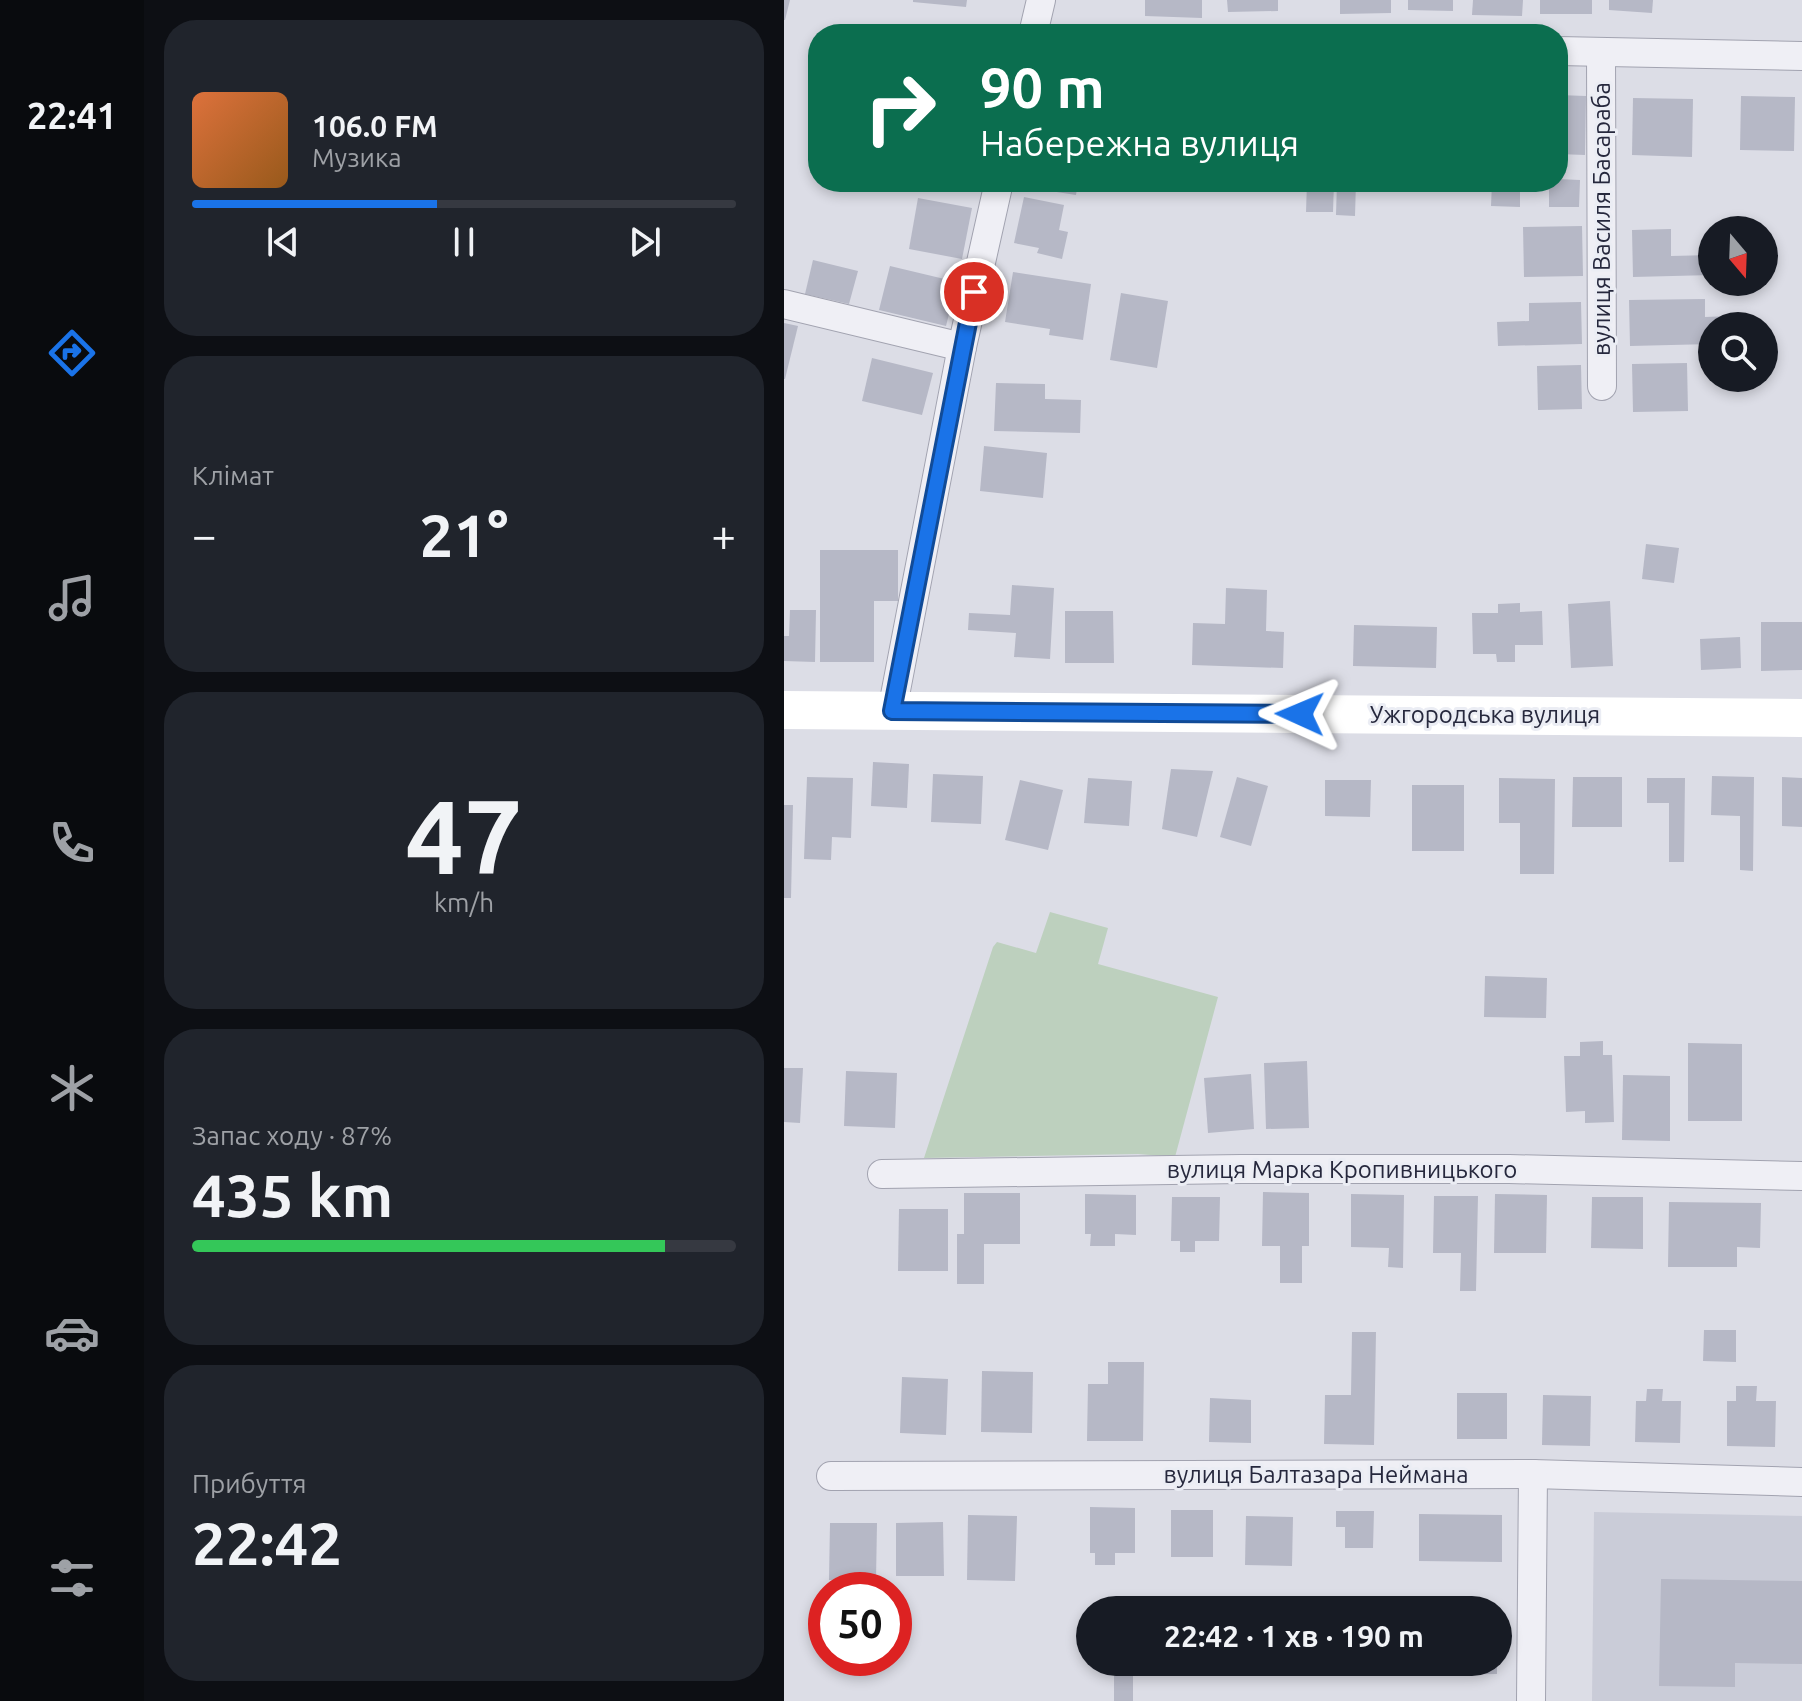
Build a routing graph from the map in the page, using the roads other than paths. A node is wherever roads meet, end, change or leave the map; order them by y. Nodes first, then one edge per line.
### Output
1 (1041, 0) edge
2 (1035, 24) edge
3 (1568, 51) edge
4 (1601, 52) junction
5 (1802, 56) edge
6 (997, 192) edge
7 (784, 304) edge
8 (962, 347) junction
9 (1602, 386) dead end
10 (784, 710) edge
11 (892, 711) junction
12 (1802, 718) edge
13 (882, 1174) dead end
14 (1802, 1176) edge
15 (1533, 1474) junction
16 (831, 1476) dead end
17 (1802, 1482) edge
18 (1531, 1701) edge

1 - 2 street
3 - 4 street
4 - 5 street
4 - 9 street, вулиця Василя Басараба
6 - 8 street
7 - 8 street
8 - 11 street
10 - 11 main road, Ужгородська вулиця
11 - 12 main road, Ужгородська вулиця
13 - 14 street, вулиця Марка Кропивницького
15 - 16 street, вулиця Балтазара Неймана
15 - 17 street, вулиця Балтазара Неймана
15 - 18 street

